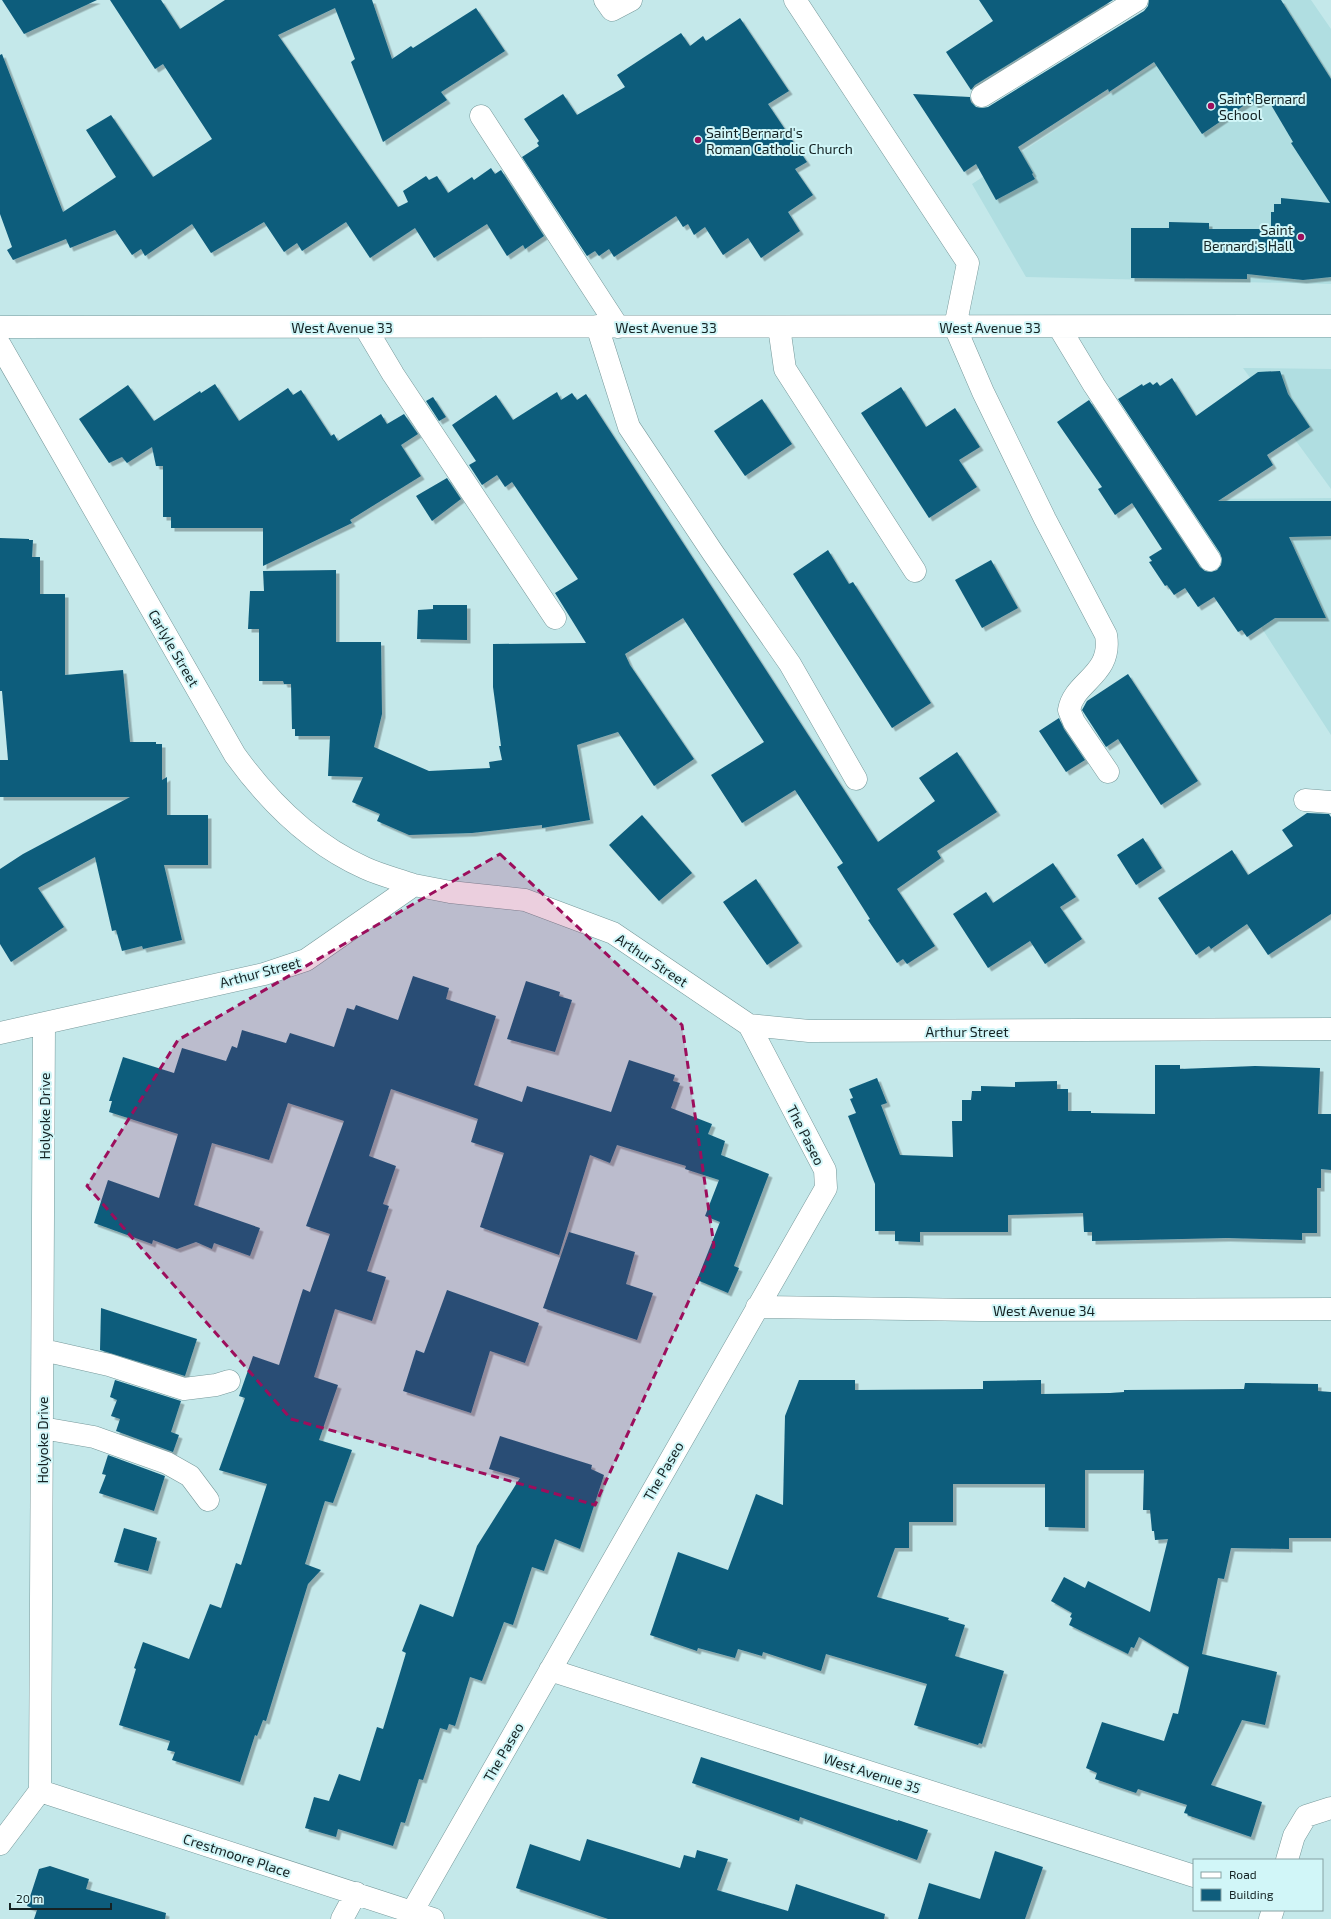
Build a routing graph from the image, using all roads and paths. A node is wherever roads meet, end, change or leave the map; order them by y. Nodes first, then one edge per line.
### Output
1 (605, 0) edge
2 (631, 0) edge
3 (796, 0) edge
4 (1137, 0) edge
5 (982, 96) dead end
6 (480, 116) dead end
7 (365, 326) junction
8 (1331, 326) edge
9 (0, 327) edge
10 (608, 327) junction
11 (780, 327) junction
12 (955, 327) junction
13 (1059, 327) junction
14 (0, 345) edge
15 (1210, 560) dead end
16 (915, 571) dead end
17 (555, 618) dead end
18 (1108, 772) dead end
19 (856, 779) dead end
20 (1305, 800) dead end
21 (1331, 802) edge
22 (414, 885) junction
23 (44, 1024) junction
24 (749, 1025) junction
25 (1331, 1029) edge
26 (0, 1033) edge
27 (757, 1307) junction
28 (1331, 1310) edge
29 (42, 1350) junction
30 (229, 1381) dead end
31 (42, 1428) junction
32 (208, 1500) dead end
33 (550, 1670) junction
34 (40, 1792) junction
35 (1331, 1808) edge
36 (0, 1844) edge
37 (1287, 1859) edge
38 (1193, 1876) edge
39 (356, 1893) junction
40 (412, 1912) junction
41 (342, 1919) edge
42 (433, 1919) edge

1 - 2 street
3 - 12 street
4 - 5 street
6 - 10 street
7 - 9 street, West Avenue 33
7 - 10 street, West Avenue 33
7 - 17 street
8 - 13 street, West Avenue 33
10 - 11 street, West Avenue 33
10 - 19 street
11 - 12 street, West Avenue 33
11 - 16 street
12 - 13 street, West Avenue 33
12 - 18 street
13 - 15 street
14 - 22 street, Carlyle Street
20 - 21 street
22 - 23 street, Arthur Street
22 - 24 street, Arthur Street
23 - 26 street, Arthur Street
23 - 29 street, Holyoke Drive
24 - 25 street, Arthur Street
24 - 27 street, The Paseo
27 - 28 street, West Avenue 34
27 - 33 street, The Paseo
29 - 30 street
29 - 31 street, Holyoke Drive
31 - 32 street
31 - 34 street, Holyoke Drive
33 - 38 street, West Avenue 35
33 - 40 street, The Paseo
34 - 36 street
34 - 39 street, Crestmoore Place
35 - 37 street
39 - 40 street, Crestmoore Place
39 - 41 street
40 - 42 street, Crestmoore Place

